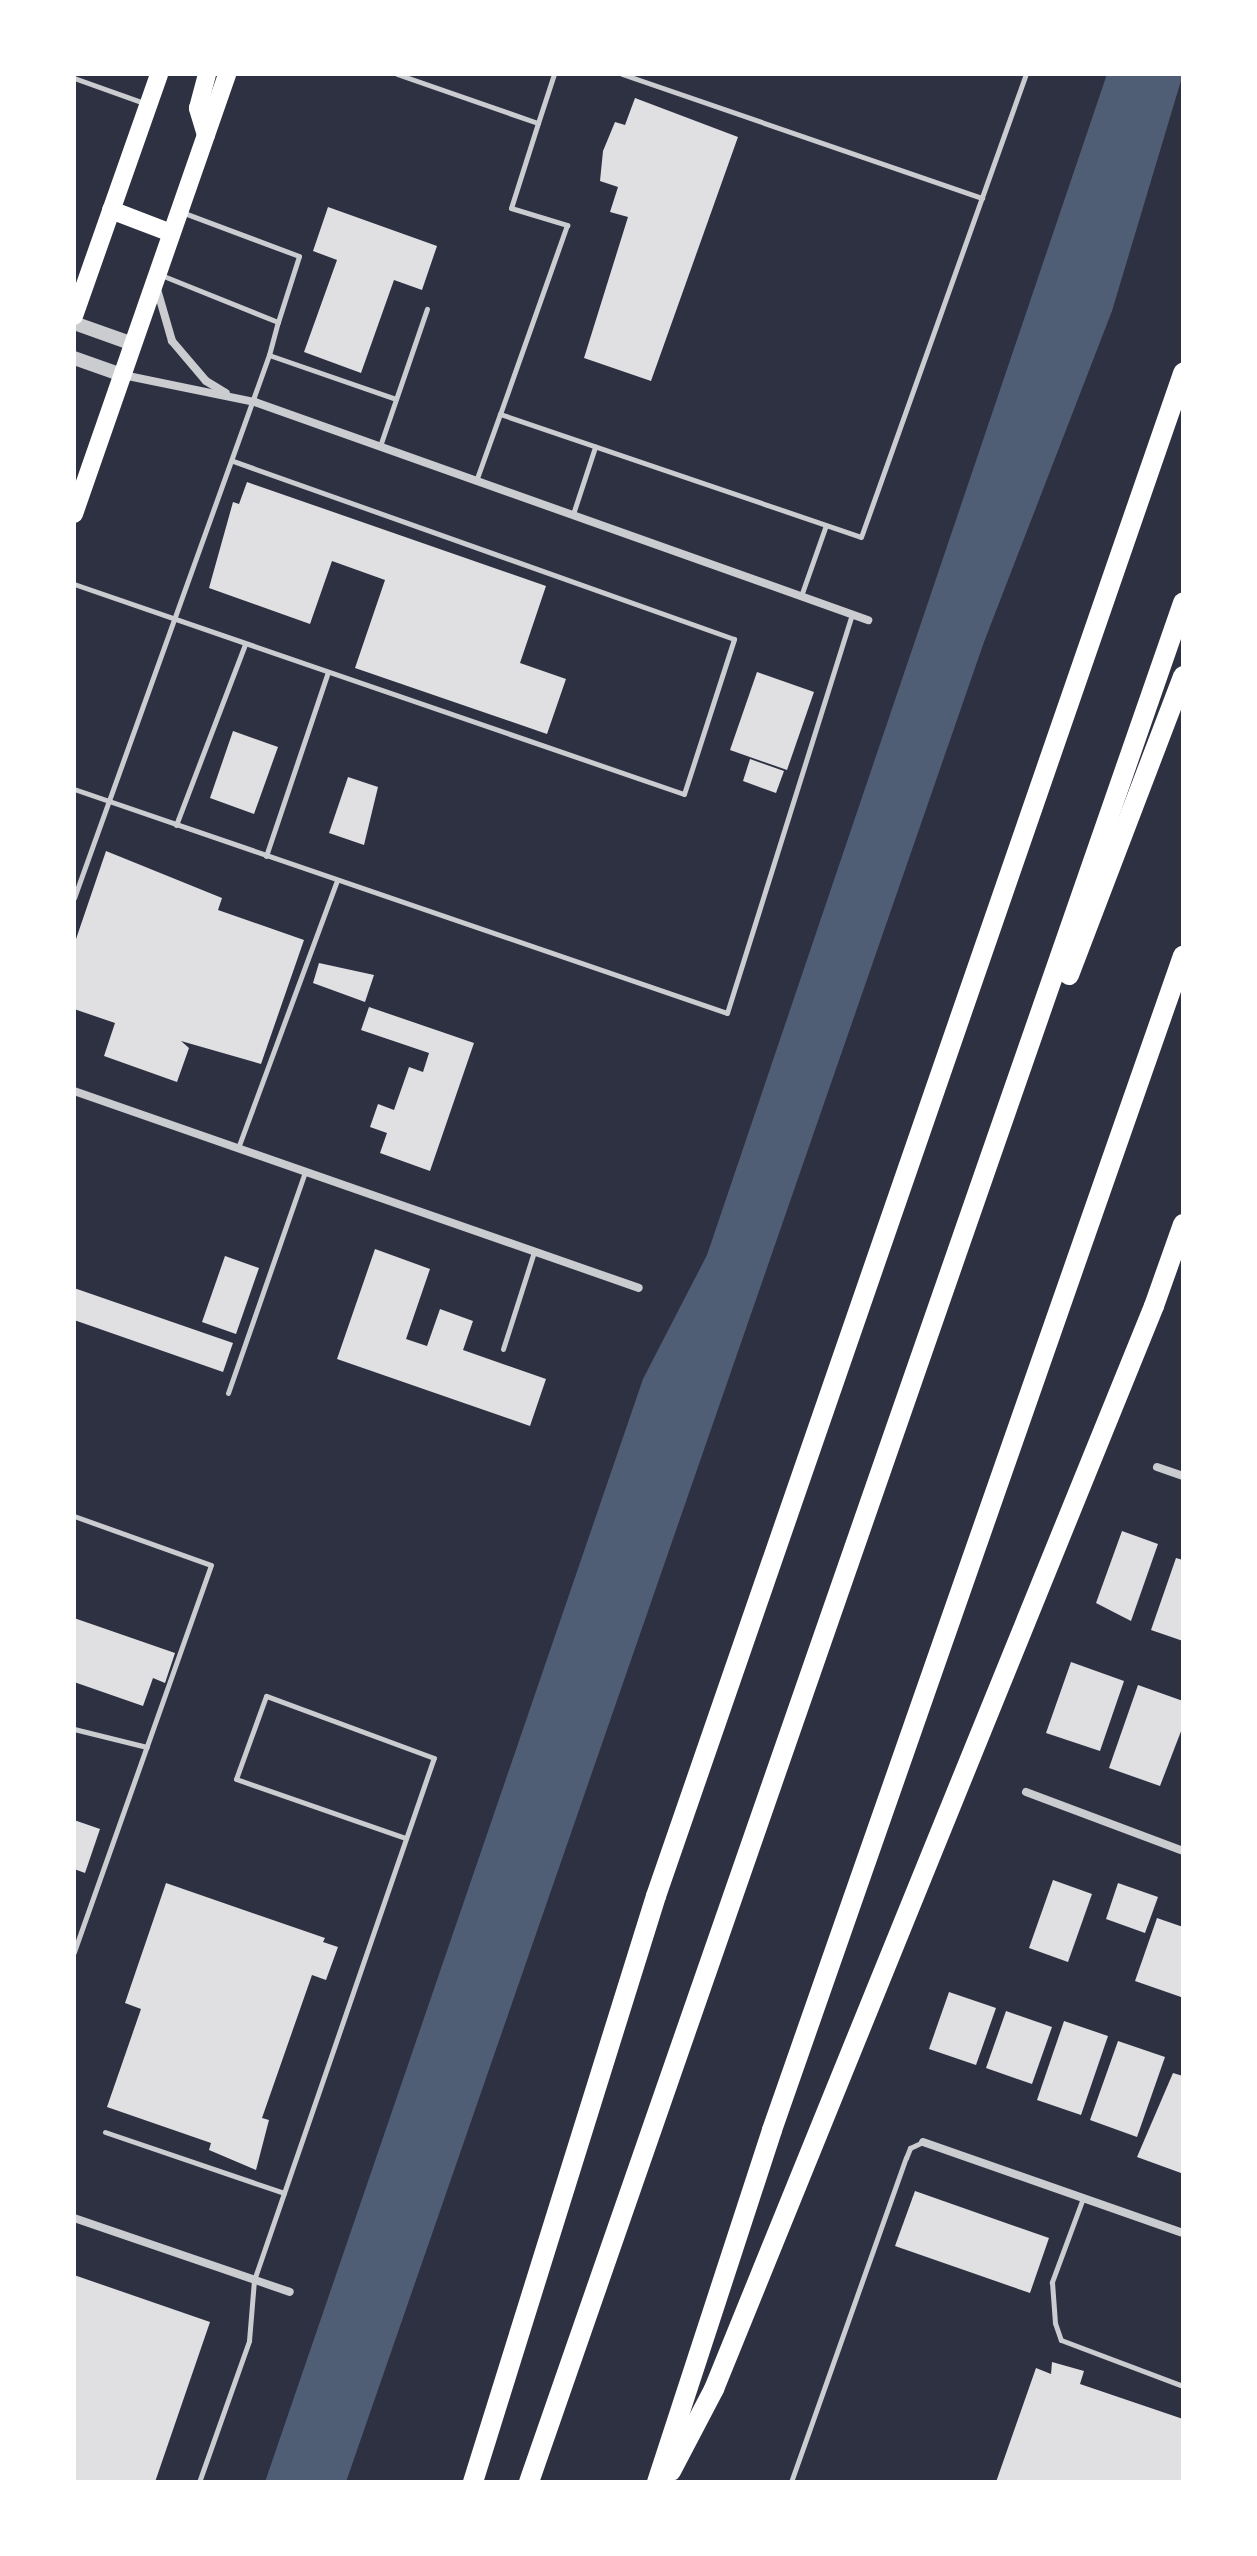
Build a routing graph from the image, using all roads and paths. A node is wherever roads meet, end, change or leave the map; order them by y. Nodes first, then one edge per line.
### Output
1 (159, 74) edge
2 (207, 74) edge
3 (227, 74) edge
4 (397, 74) edge
5 (554, 74) edge
6 (622, 74) edge
7 (1026, 74) edge
8 (74, 78) edge
9 (148, 105) junction
10 (538, 123) junction
11 (206, 135) junction
12 (982, 198) junction
13 (111, 210) junction
14 (179, 211) junction
15 (171, 233) junction
16 (156, 277) junction
17 (427, 309) dead end
18 (74, 316) edge
19 (278, 322) junction
20 (74, 323) edge
21 (133, 344) junction
22 (269, 355) junction
23 (74, 358) edge
24 (1183, 373) edge
25 (122, 375) junction
26 (230, 395) junction
27 (396, 399) junction
28 (255, 402) junction
29 (500, 414) junction
30 (380, 447) junction
31 (595, 447) junction
32 (233, 461) junction
33 (476, 481) junction
34 (74, 514) edge
35 (573, 515) junction
36 (826, 525) junction
37 (74, 584) edge
38 (801, 596) junction
39 (1183, 603) edge
40 (853, 614) junction
41 (174, 619) junction
42 (868, 620) dead end
43 (245, 644) junction
44 (328, 672) junction
45 (1183, 676) edge
46 (74, 789) edge
47 (109, 801) junction
48 (176, 825) junction
49 (266, 856) junction
50 (337, 881) junction
51 (74, 898) edge
52 (1183, 956) edge
53 (74, 1091) edge
54 (238, 1148) junction
55 (305, 1171) junction
56 (1183, 1224) edge
57 (534, 1251) junction
58 (639, 1288) dead end
59 (926, 1348) junction
60 (503, 1349) dead end
61 (228, 1393) dead end
62 (1157, 1467) dead end
63 (1183, 1476) edge
64 (74, 1516) edge
65 (74, 1729) edge
66 (147, 1747) junction
67 (1026, 1792) dead end
68 (405, 1838) junction
69 (1183, 1851) edge
70 (74, 1952) edge
71 (105, 2132) dead end
72 (923, 2142) joint
73 (284, 2193) junction
74 (1083, 2197) junction
75 (74, 2218) edge
76 (1183, 2233) edge
77 (254, 2280) junction
78 (290, 2292) dead end
79 (1183, 2386) edge
80 (199, 2482) edge
81 (473, 2482) edge
82 (529, 2482) edge
83 (657, 2482) edge
84 (665, 2482) edge
85 (791, 2482) edge

1 - 9 main road
2 - 11 main road
3 - 11 main road
4 - 10 lane
5 - 10 lane
6 - 12 lane
7 - 12 lane
8 - 9 lane
9 - 13 main road
10 - 29 lane
11 - 14 main road
12 - 36 lane
13 - 15 main road
13 - 18 main road
14 - 15 main road
14 - 19 lane
15 - 16 main road
16 - 19 lane
16 - 21 main road
16 - 26 street
17 - 27 lane
19 - 22 lane
20 - 21 street
21 - 25 main road
22 - 27 lane
22 - 28 lane
23 - 25 street
24 - 81 highway
25 - 26 street
25 - 34 main road
26 - 28 street
27 - 30 lane
28 - 30 street
28 - 32 lane
29 - 31 lane
29 - 33 lane
30 - 33 street
31 - 35 lane
31 - 36 lane
32 - 41 lane
32 - 44 lane
33 - 35 street
35 - 38 street
36 - 38 lane
37 - 41 lane
38 - 40 street
39 - 59 highway
40 - 42 street
40 - 50 lane
41 - 43 lane
41 - 47 lane
43 - 44 lane
43 - 48 lane
44 - 49 lane
45 - 59 highway
46 - 47 lane
47 - 48 lane
47 - 51 lane
48 - 49 lane
49 - 50 lane
50 - 54 lane
52 - 83 highway
53 - 54 street
54 - 55 street
55 - 57 street
55 - 61 lane
56 - 84 highway
57 - 58 street
57 - 60 lane
59 - 82 highway
62 - 63 street
64 - 66 lane
65 - 66 lane
66 - 70 lane
67 - 69 street
68 - 68 lane
68 - 73 lane
71 - 73 lane
72 - 74 street
72 - 85 lane
73 - 77 lane
74 - 76 street
74 - 79 lane
75 - 77 street
77 - 78 street
77 - 80 lane

